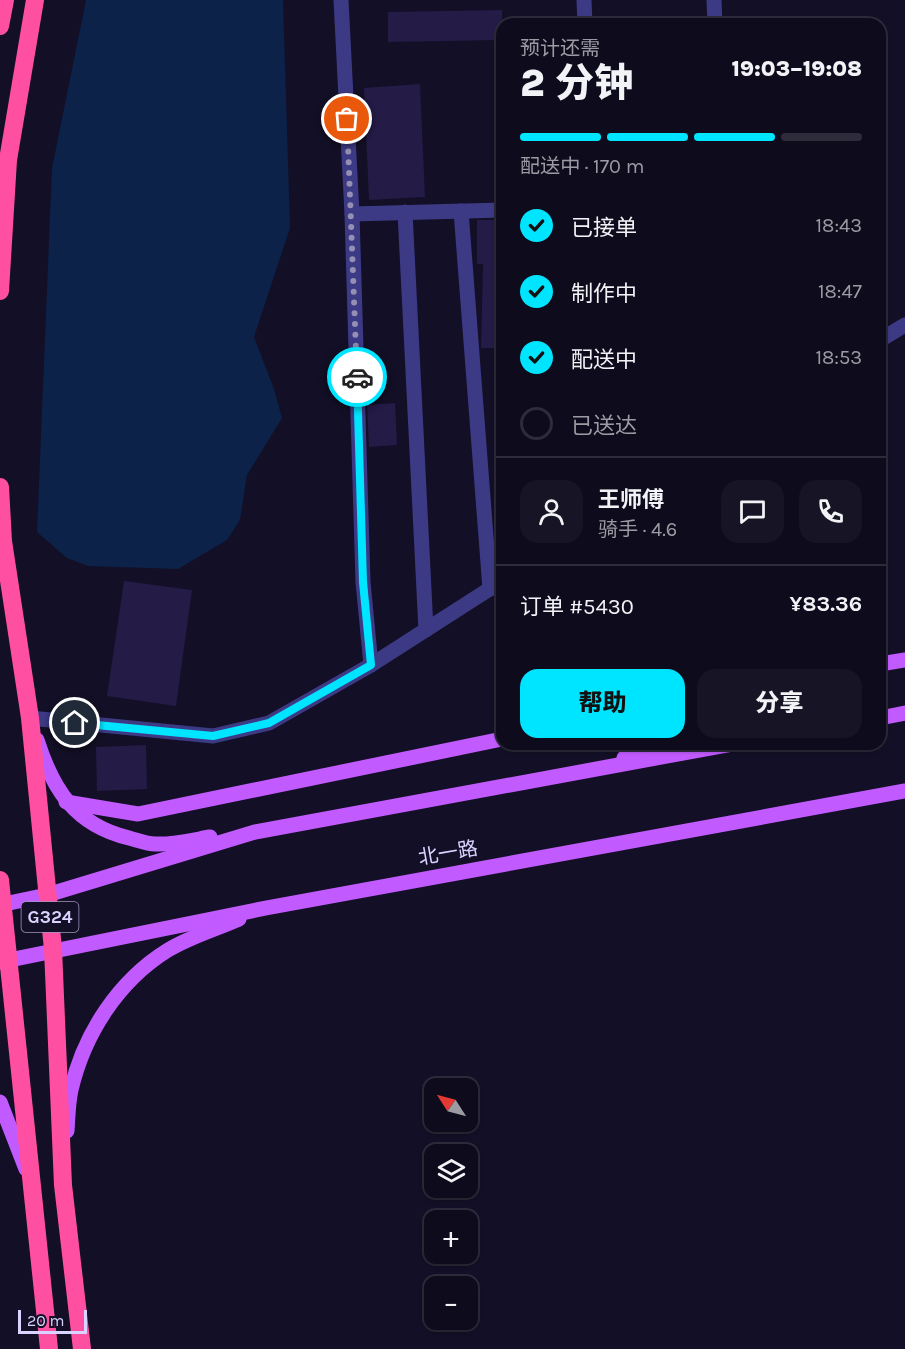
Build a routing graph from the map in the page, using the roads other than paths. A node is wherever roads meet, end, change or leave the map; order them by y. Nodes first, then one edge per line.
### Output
1 (5, 0) edge
2 (35, 0) edge
3 (341, 0) edge
4 (584, 0) edge
5 (714, 0) edge
6 (585, 18) edge
7 (715, 18) edge
8 (0, 26) edge
9 (496, 210) edge
10 (461, 211) junction
11 (405, 212) junction
12 (352, 214) junction
13 (0, 291) edge
14 (905, 325) edge
15 (886, 336) edge
16 (0, 487) edge
17 (496, 585) edge
18 (426, 630) junction
19 (905, 660) edge
20 (886, 663) edge
21 (371, 665) junction
22 (905, 713) edge
23 (886, 717) edge
24 (30, 718) junction
25 (496, 740) edge
26 (640, 750) edge
27 (699, 750) edge
28 (610, 766) junction
29 (905, 791) edge
30 (66, 801) junction
31 (255, 832) junction
32 (0, 880) edge
33 (47, 895) junction
34 (2, 905) edge
35 (266, 908) junction
36 (53, 949) junction
37 (4, 960) edge
38 (0, 1102) edge
39 (63, 1185) junction
40 (32, 1186) junction
41 (49, 1349) edge
42 (82, 1349) edge

1 - 8 highway
2 - 13 highway
3 - 12 street
4 - 6 street
5 - 7 street
9 - 10 street
10 - 11 street
10 - 17 street
11 - 12 street
11 - 18 street
12 - 21 street
14 - 15 street
16 - 24 highway, G324
17 - 18 street
18 - 21 street
19 - 20 main road
21 - 24 street
22 - 23 main road
24 - 30 main road
24 - 33 highway, G324
25 - 30 main road
26 - 28 main road
27 - 28 main road
28 - 31 main road
29 - 35 main road, 北一路
30 - 31 main road
31 - 33 main road
32 - 34 highway, G324
33 - 34 main road
33 - 36 highway, G324
34 - 37 highway, G324
35 - 36 main road, 北一路
35 - 39 main road
36 - 37 main road, 北一路
36 - 39 highway, G324
37 - 40 highway, G324
38 - 40 main road
39 - 42 highway, G324
40 - 41 highway, G324

